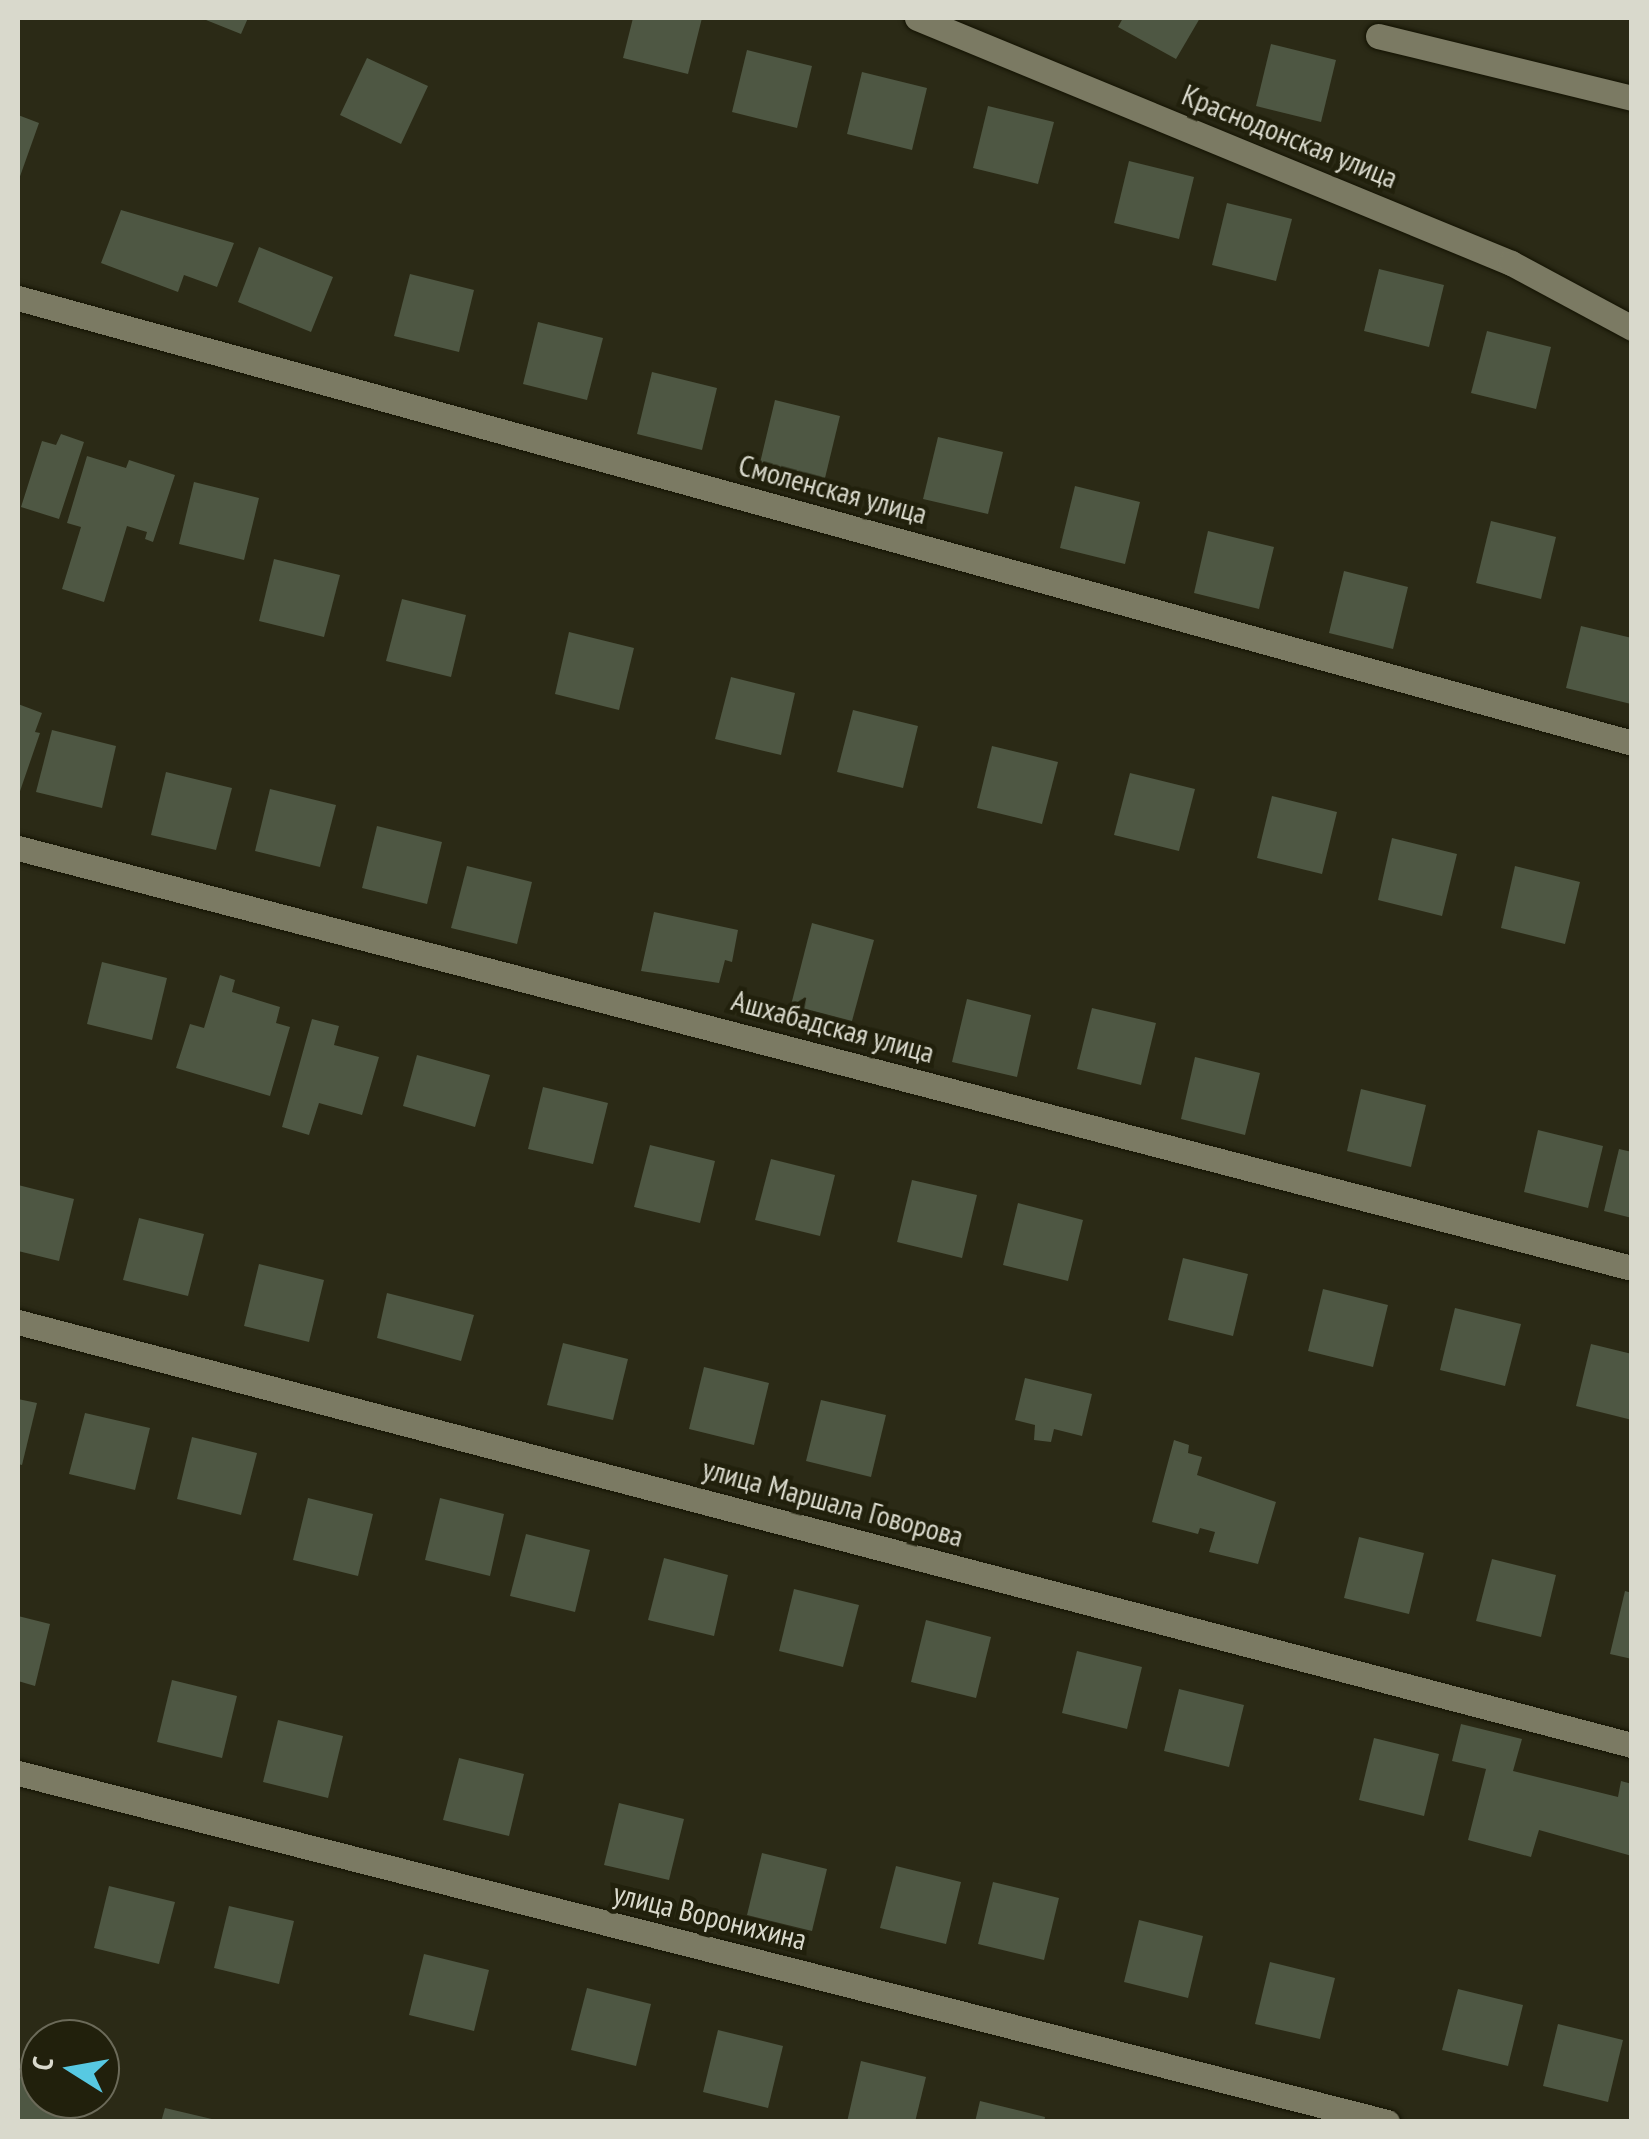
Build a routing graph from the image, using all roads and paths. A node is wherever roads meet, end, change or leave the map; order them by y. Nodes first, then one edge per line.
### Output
1 (917, 18) edge
2 (1378, 36) dead end
3 (1632, 98) edge
4 (18, 298) edge
5 (1632, 328) edge
6 (1632, 743) edge
7 (18, 848) edge
8 (1632, 1268) edge
9 (18, 1322) edge
10 (1632, 1745) edge
11 (18, 1773) edge
12 (1386, 2122) edge

1 - 5 street, Краснодонская улица
2 - 3 street
4 - 6 street, Смоленская улица
7 - 8 street, Ашхабадская улица
9 - 10 street, улица Маршала Говорова
11 - 12 street, улица Воронихина

